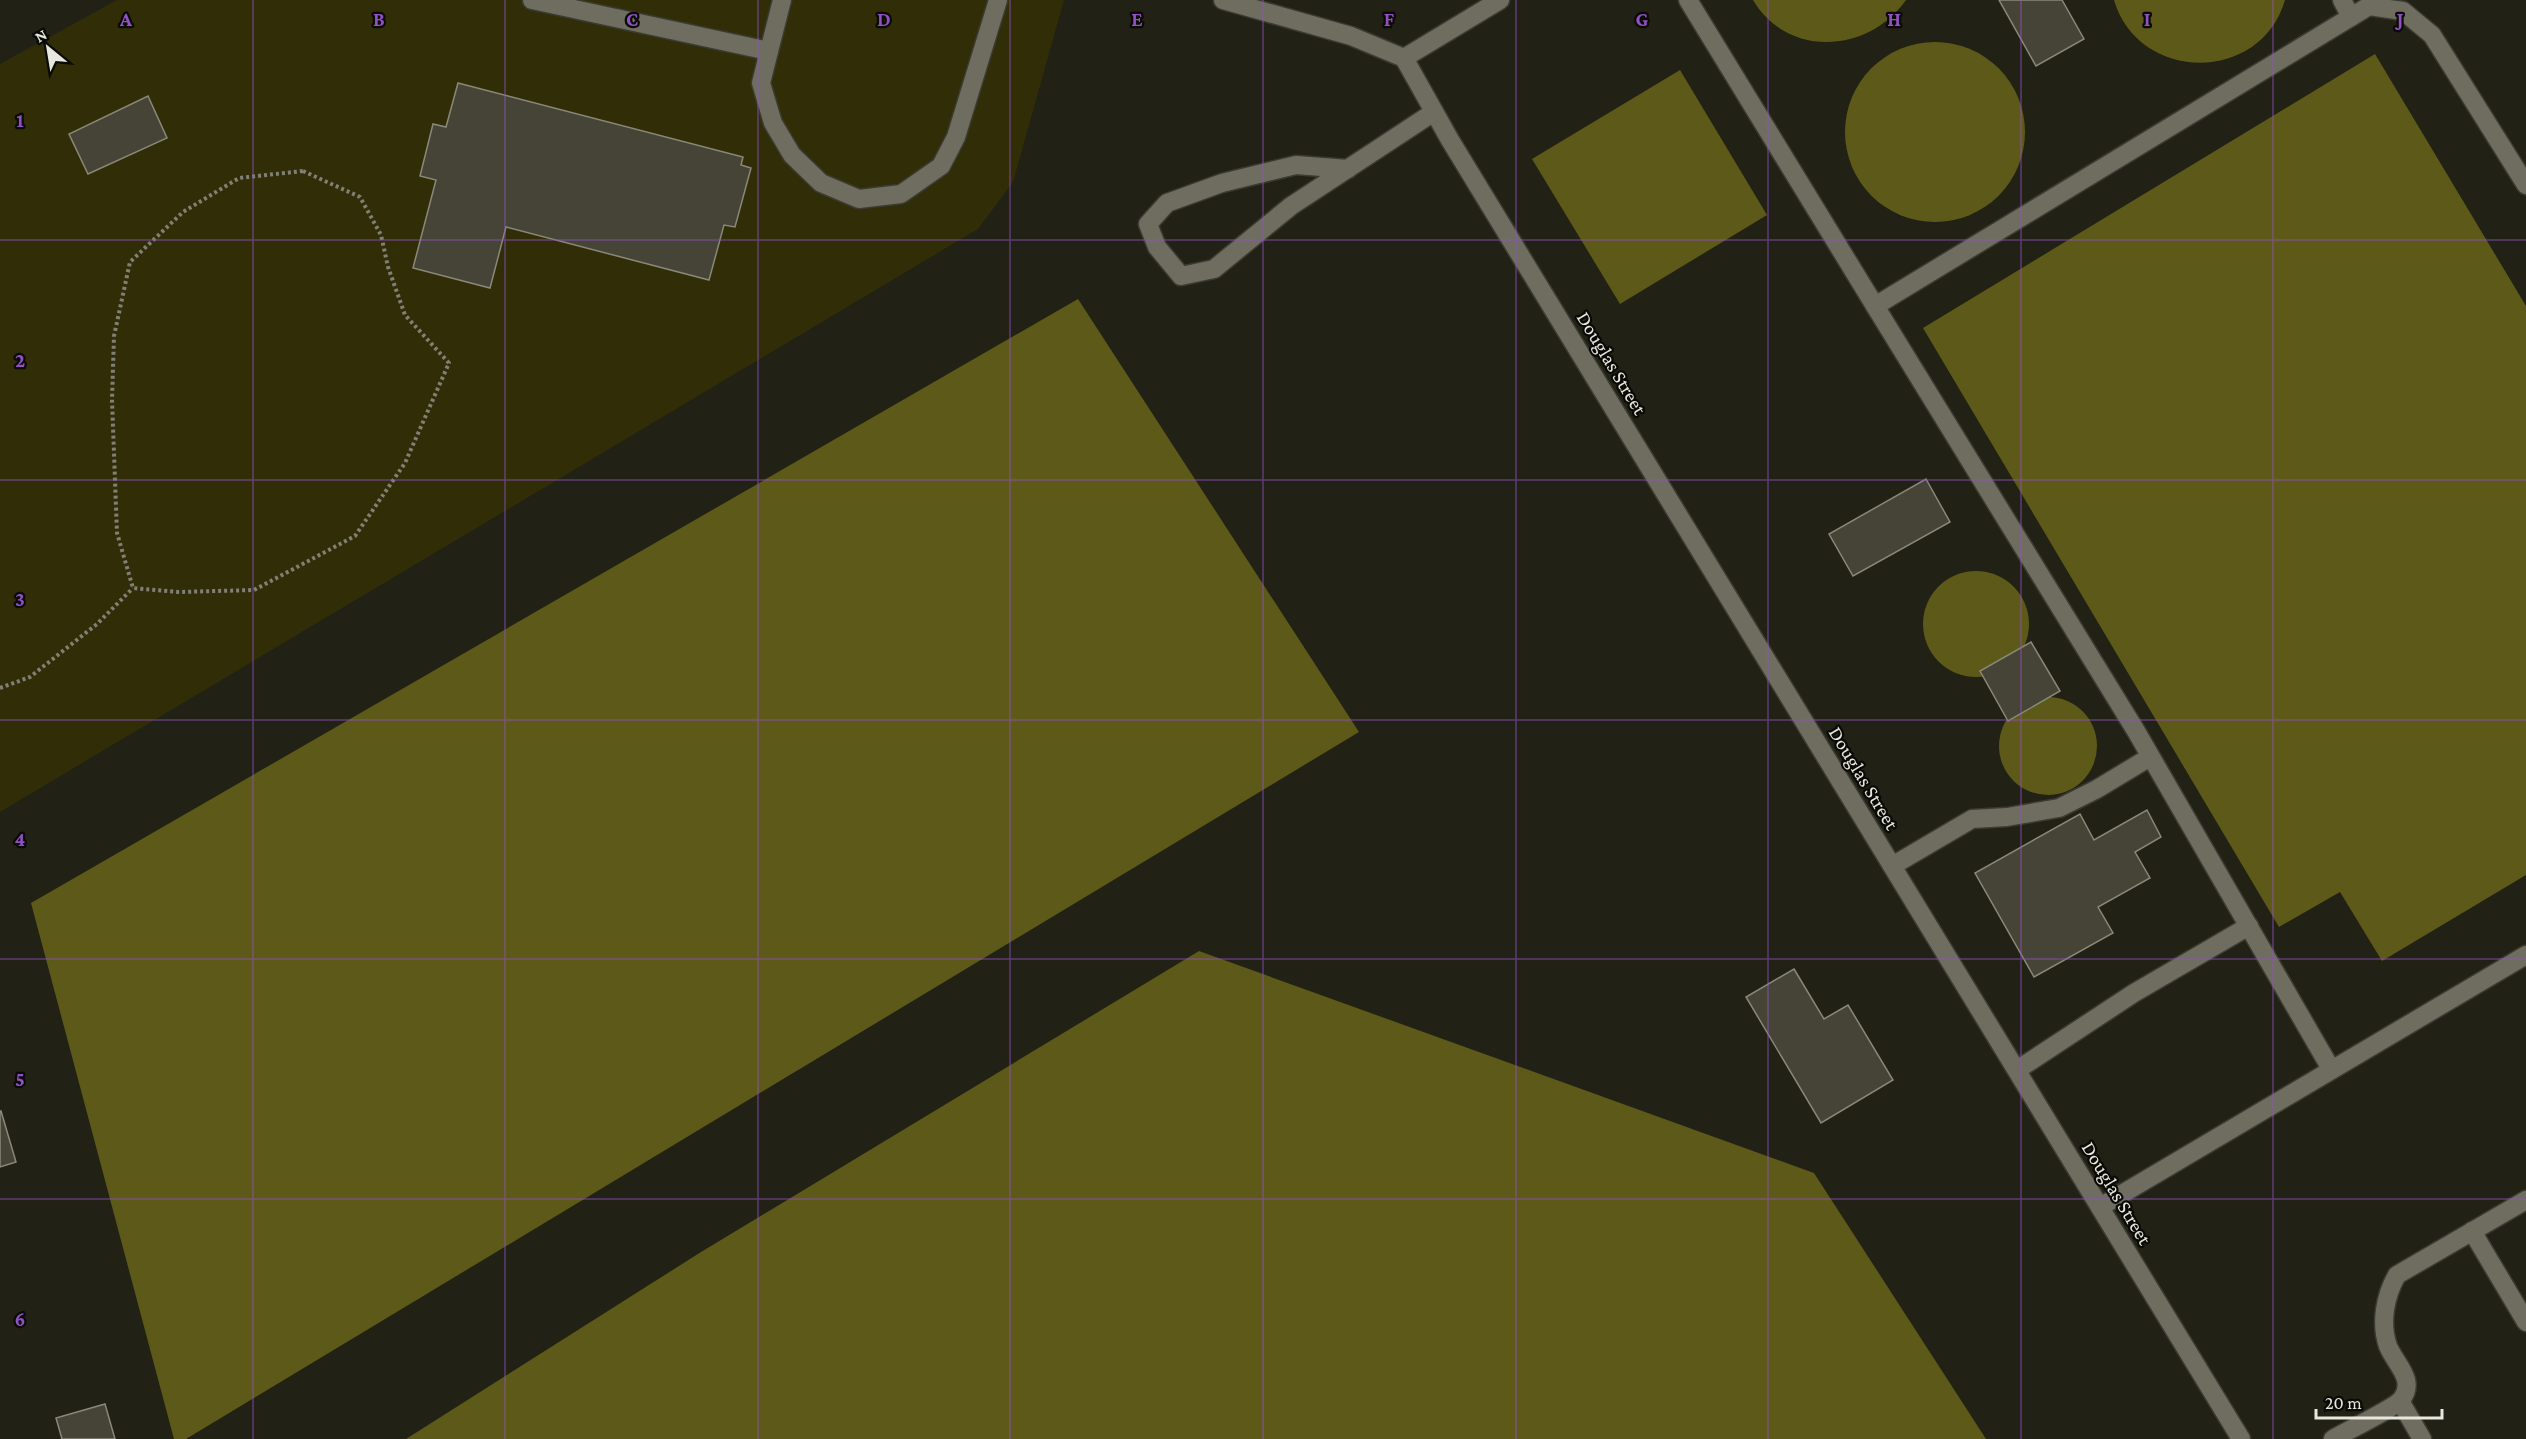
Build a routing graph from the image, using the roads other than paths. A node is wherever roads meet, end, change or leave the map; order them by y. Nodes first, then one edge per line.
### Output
1 (532, 0) edge
2 (782, 0) edge
3 (998, 0) edge
4 (1223, 0) edge
5 (1500, 0) edge
6 (1688, 0) edge
7 (2342, 0) edge
8 (2351, 17) junction
9 (769, 51) junction
10 (1404, 58) junction
11 (1434, 112) junction
12 (1348, 169) junction
13 (2526, 185) edge
14 (1875, 306) junction
15 (2150, 757) junction
16 (1892, 866) junction
17 (2249, 926) junction
18 (2526, 955) edge
19 (2331, 1069) junction
20 (2017, 1070) junction
21 (2526, 1200) edge
22 (2100, 1207) junction
23 (2472, 1231) junction
24 (2526, 1322) edge
25 (2400, 1401) junction
26 (2241, 1439) edge
27 (2333, 1439) edge
28 (2422, 1439) edge

1 - 9 street
2 - 9 street
3 - 9 street
4 - 10 street
5 - 10 street
6 - 14 street
7 - 8 street
8 - 13 street
8 - 14 street
10 - 11 street, Douglas Street
11 - 12 street
11 - 16 street, Douglas Street
12 - 12 street
14 - 15 street
15 - 16 street
15 - 17 street
16 - 20 street, Douglas Street
17 - 19 street
17 - 20 street
18 - 19 street
19 - 22 street
20 - 22 street, Douglas Street
21 - 23 street
22 - 26 street, Douglas Street
23 - 24 street
23 - 25 street
25 - 27 street
25 - 28 street

